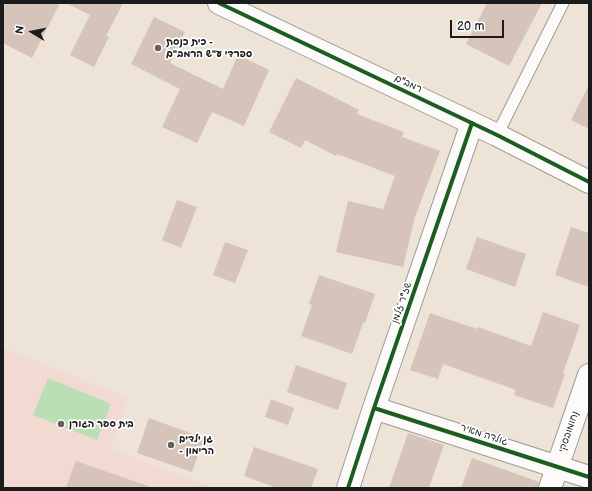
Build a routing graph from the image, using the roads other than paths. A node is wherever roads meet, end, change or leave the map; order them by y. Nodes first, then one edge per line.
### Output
1 (563, 3) edge
2 (227, 5) edge
3 (472, 123) junction
4 (497, 135) junction
5 (589, 182) edge
6 (589, 375) edge
7 (374, 408) junction
8 (557, 467) junction
9 (589, 477) edge
10 (348, 488) edge
11 (550, 488) edge

1 - 4 lane
2 - 3 street, רמב"ם
3 - 4 street, רמב"ם
3 - 7 street, שז"ר זלמן
4 - 5 street, רמב"ם
6 - 8 street, נחומובסקי
7 - 8 street, גולדה מאיר
7 - 10 street, שז"ר זלמן
8 - 9 street, גולדה מאיר
8 - 11 street, נחומובסקי

